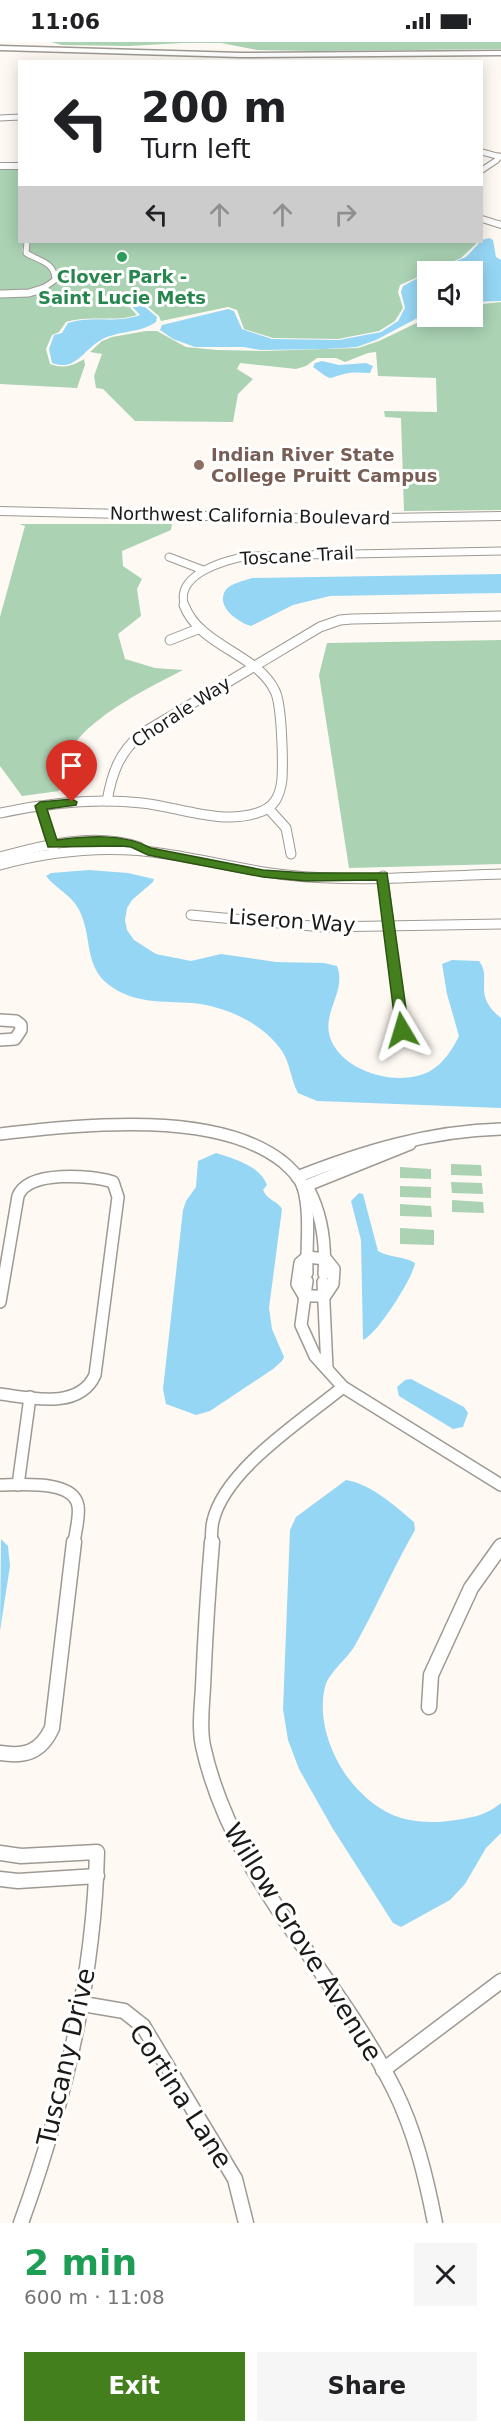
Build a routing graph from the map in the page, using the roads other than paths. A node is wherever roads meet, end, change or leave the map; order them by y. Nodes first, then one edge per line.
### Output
1 (0, 48) edge
2 (501, 53) edge
3 (18, 117) edge
4 (0, 118) edge
5 (483, 152) edge
6 (500, 156) edge
7 (483, 164) edge
8 (0, 166) edge
9 (18, 166) edge
10 (483, 169) edge
11 (483, 219) edge
12 (501, 225) edge
13 (27, 243) edge
14 (0, 294) edge
15 (0, 512) edge
16 (501, 516) edge
17 (501, 551) edge
18 (169, 557) dead end
19 (203, 570) junction
20 (501, 616) edge
21 (198, 629) junction
22 (170, 640) dead end
23 (255, 666) junction
24 (107, 801) junction
25 (40, 806) junction
26 (268, 808) junction
27 (0, 813) edge
28 (53, 848) junction
29 (291, 855) dead end
30 (0, 857) edge
31 (0, 865) edge
32 (501, 874) edge
33 (383, 876) junction
34 (191, 915) dead end
35 (501, 924) edge
36 (390, 926) junction
37 (0, 1020) edge
38 (402, 1030) dead end
39 (0, 1040) edge
40 (501, 1129) edge
41 (0, 1134) edge
42 (300, 1182) junction
43 (307, 1257) junction
44 (326, 1259) junction
45 (304, 1296) junction
46 (326, 1296) junction
47 (0, 1302) edge
48 (327, 1369) junction
49 (343, 1387) junction
50 (0, 1394) edge
51 (30, 1397) junction
52 (0, 1485) edge
53 (18, 1485) junction
54 (501, 1485) edge
55 (501, 1546) edge
56 (429, 1707) dead end
57 (0, 1753) edge
58 (0, 1853) edge
59 (97, 1876) junction
60 (0, 1879) edge
61 (501, 1982) edge
62 (83, 2004) junction
63 (383, 2070) junction
64 (21, 2223) edge
65 (246, 2223) edge
66 (435, 2223) edge

1 - 2 highway
3 - 4 street
5 - 6 street
6 - 7 street
6 - 10 street
8 - 9 street
11 - 12 street
13 - 14 street
15 - 16 street, Northwest California Boulevard
17 - 19 street, Toscane Trail
18 - 19 street
19 - 21 street
20 - 23 street
21 - 22 street
21 - 23 street
23 - 24 street, Chorale Way
23 - 26 street
24 - 25 street
24 - 26 street
25 - 27 street
25 - 28 street
26 - 29 street
28 - 30 street
28 - 31 street
28 - 33 street
32 - 33 street
33 - 36 street
34 - 36 street, Liseron Way
35 - 36 street, Liseron Way
36 - 38 street
37 - 39 street
40 - 42 street
41 - 42 street
42 - 43 street
42 - 44 street
43 - 44 street
43 - 45 street
43 - 45 street
44 - 46 street
44 - 46 street
45 - 46 street
45 - 48 street
46 - 48 street
47 - 51 street
48 - 49 street
49 - 54 street
49 - 63 street, Willow Grove Avenue
50 - 51 street
51 - 53 street
52 - 53 street
53 - 57 street
55 - 56 street
58 - 59 street, Tuscany Drive
59 - 60 street
59 - 62 street, Tuscany Drive
61 - 63 street
62 - 64 street, Tuscany Drive
62 - 65 street, Cortina Lane
63 - 66 street, Willow Grove Avenue

